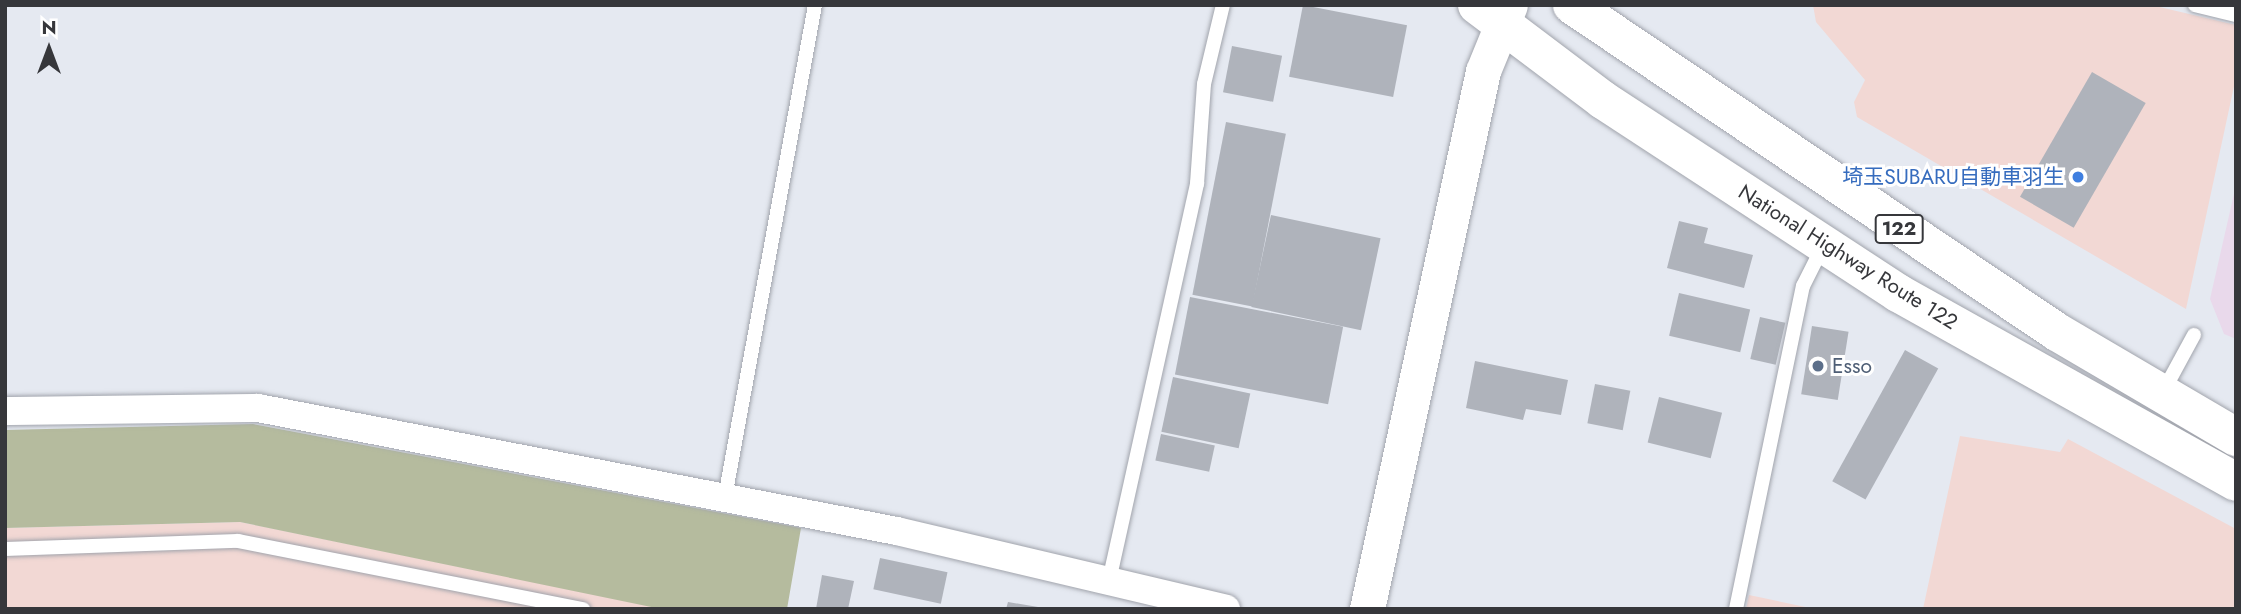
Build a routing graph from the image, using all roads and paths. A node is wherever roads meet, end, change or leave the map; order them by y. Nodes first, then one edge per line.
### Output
1 (815, 5) edge
2 (1223, 5) edge
3 (1572, 5) edge
4 (2195, 5) edge
5 (1496, 11) edge
6 (2236, 15) edge
7 (1824, 245) junction
8 (2194, 335) dead end
9 (2161, 395) junction
10 (5, 411) edge
11 (2236, 437) edge
12 (2236, 482) edge
13 (725, 497) junction
14 (5, 549) edge
15 (1109, 581) junction
16 (583, 609) edge
17 (1226, 609) edge
18 (1367, 609) edge
19 (1735, 609) edge

1 - 13 lane
2 - 15 lane
3 - 9 highway, 122
4 - 6 lane
5 - 7 highway, National Highway Route 122 / 122
5 - 18 street
7 - 12 highway, National Highway Route 122 / 122
7 - 19 lane
8 - 9 lane
9 - 11 highway, 122
10 - 13 street
13 - 15 street
14 - 16 lane
15 - 17 street

